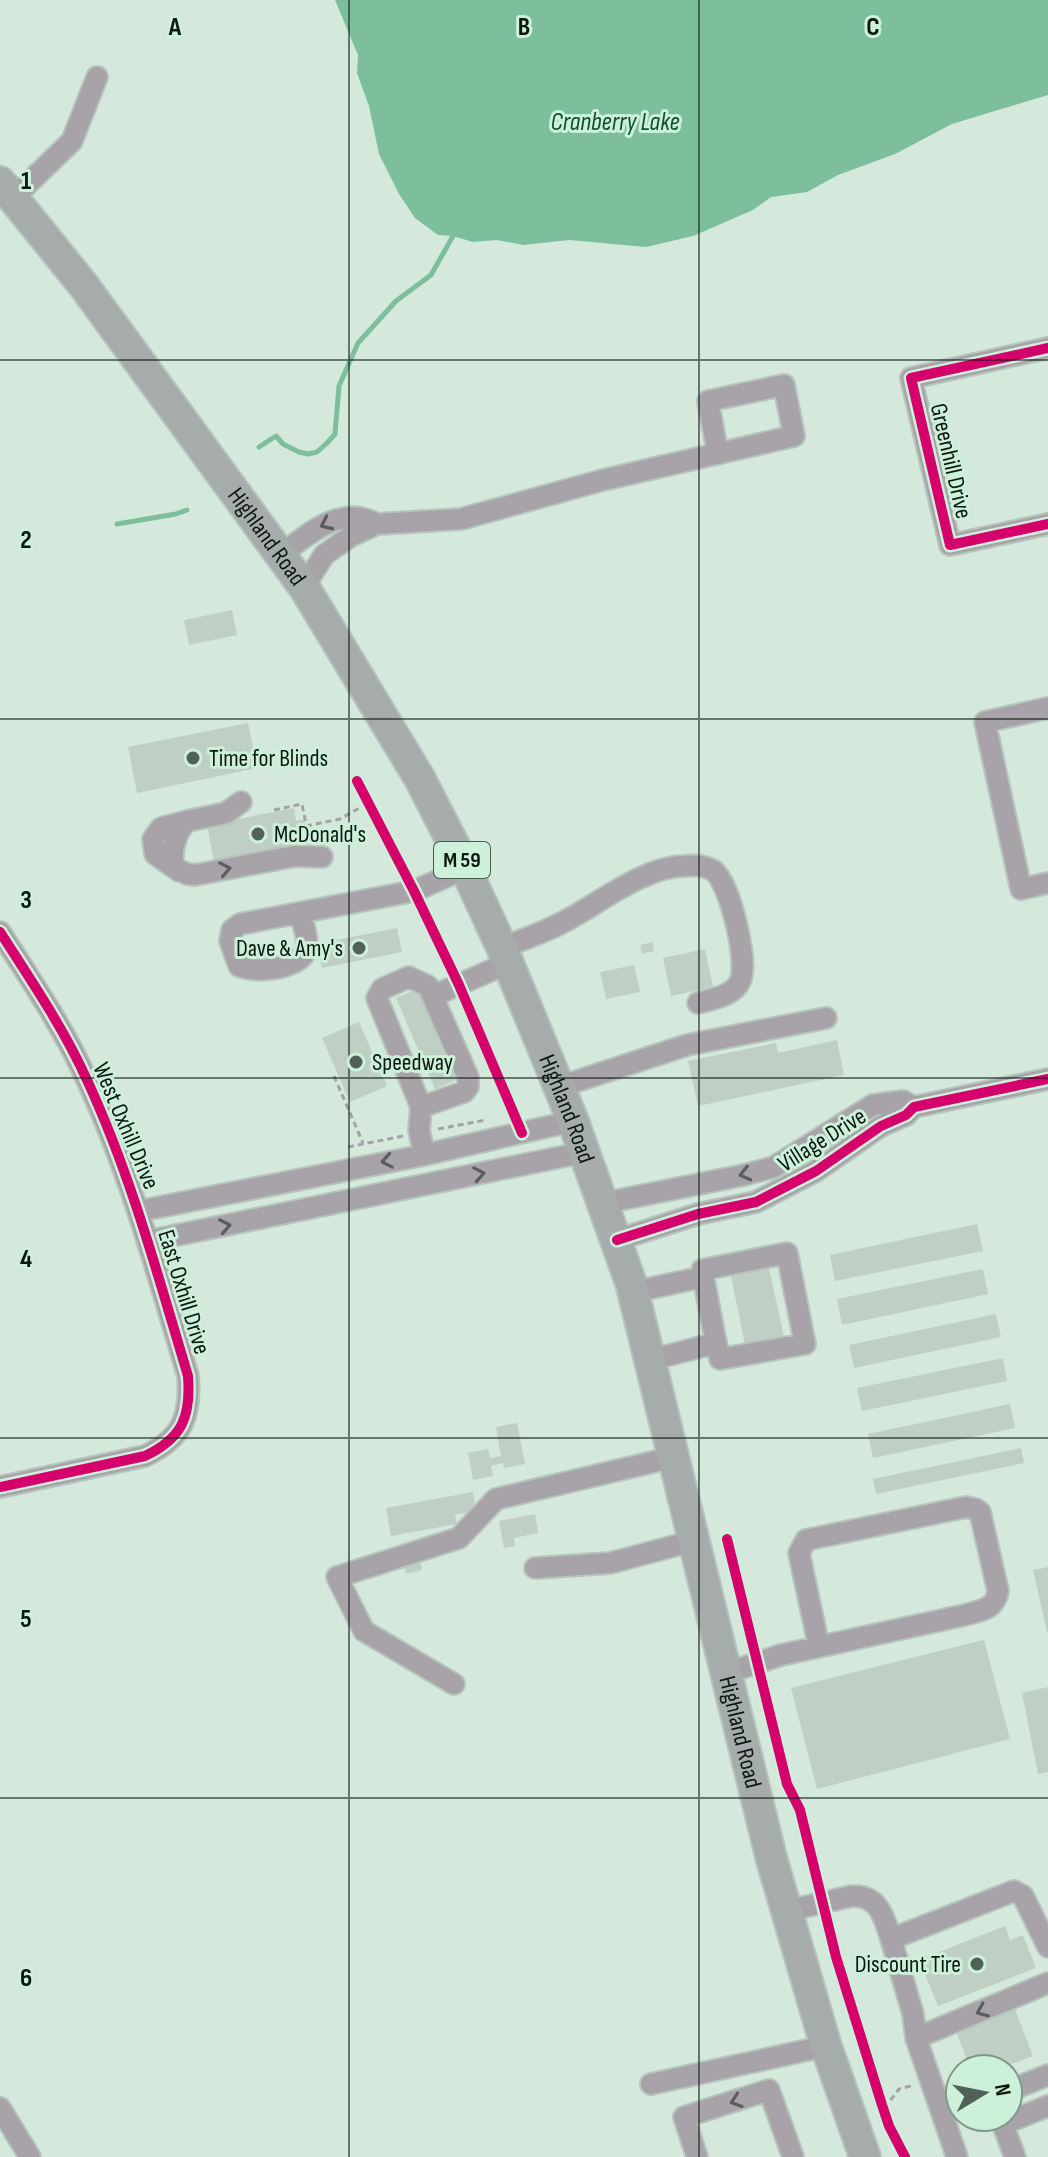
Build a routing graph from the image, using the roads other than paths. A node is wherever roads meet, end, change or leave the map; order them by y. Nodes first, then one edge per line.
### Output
1 (97, 77) dead end
2 (6, 190) edge
3 (1048, 348) edge
4 (718, 454) junction
5 (377, 524) junction
6 (1048, 524) edge
7 (282, 554) junction
8 (304, 587) junction
9 (1048, 708) edge
10 (241, 802) dead end
11 (316, 851) road end
12 (466, 868) junction
13 (1048, 883) edge
14 (300, 913) dead end
15 (0, 932) edge
16 (505, 956) junction
17 (433, 996) junction
18 (698, 1003) dead end
19 (826, 1018) dead end
20 (1048, 1079) edge
21 (559, 1087) junction
22 (421, 1107) junction
23 (914, 1107) junction
24 (573, 1121) junction
25 (585, 1152) junction
26 (421, 1155) junction
27 (341, 1169) junction
28 (425, 1185) junction
29 (348, 1201) junction
30 (604, 1203) junction
31 (139, 1211) junction
32 (617, 1240) junction
33 (148, 1241) junction
34 (703, 1277) junction
35 (633, 1292) junction
36 (716, 1343) junction
37 (650, 1360) junction
38 (674, 1457) junction
39 (0, 1487) edge
40 (693, 1541) junction
41 (535, 1568) dead end
42 (819, 1647) junction
43 (727, 1673) junction
44 (454, 1684) dead end
45 (786, 1911) junction
46 (891, 1939) junction
47 (1048, 1947) edge
48 (1048, 1983) edge
49 (916, 2038) junction
50 (826, 2046) junction
51 (1048, 2075) edge
52 (651, 2084) dead end
53 (1024, 2085) edge
54 (944, 2097) edge
55 (1048, 2106) edge
56 (0, 2108) edge
57 (1024, 2114) edge
58 (954, 2133) edge
59 (1005, 2133) edge
60 (30, 2157) edge
61 (697, 2157) edge
62 (793, 2157) edge
63 (865, 2157) edge
64 (957, 2157) edge
65 (1014, 2157) edge

1 - 2 street
2 - 7 highway, Highland Road / M 59
3 - 6 street, Greenhill Drive
4 - 4 street
4 - 5 street
5 -> 7 street
5 - 8 street
7 - 8 highway, Highland Road / M 59
8 - 12 highway, Highland Road / M 59
9 - 13 street
10 -> 11 street
12 - 14 street
12 - 16 highway, Highland Road / M 59
15 - 31 street, West Oxhill Drive
16 - 17 street
16 - 18 street
16 - 21 highway, Highland Road / M 59
17 - 22 street
17 - 22 street
19 - 21 street
20 - 23 street, Village Drive
21 - 24 highway, Highland Road / M 59
22 - 26 street
23 -> 30 street, Village Drive
23 - 32 street, Village Drive
24 - 25 highway, Highland Road / M 59
24 - 26 street
28 -> 25 street
25 - 30 highway, Highland Road / M 59
26 -> 27 street
26 - 28 street
27 - 29 street
27 - 31 street
28 - 29 street
33 -> 29 street
30 - 32 highway, Highland Road / M 59
31 - 33 street, East Oxhill Drive
32 - 35 highway, Highland Road / M 59
33 - 39 street, East Oxhill Drive
34 - 35 street
34 - 36 street
34 - 36 street
35 - 37 highway, Highland Road / M 59
36 - 37 street
37 - 38 highway, Highland Road / M 59
38 - 40 highway, Highland Road / M 59
38 - 44 street
40 - 41 street
40 - 43 highway, Highland Road / M 59
42 - 42 street
42 - 43 street
43 - 45 highway, Highland Road / M 59
45 - 46 street
45 - 50 highway, Highland Road / M 59
46 - 47 street
46 - 49 street
48 -> 49 street
49 - 54 street
50 - 52 street
50 - 63 highway, Highland Road / M 59
51 - 53 street
55 - 57 street
56 - 60 street
58 - 64 street
59 - 65 street
62 -> 61 street

